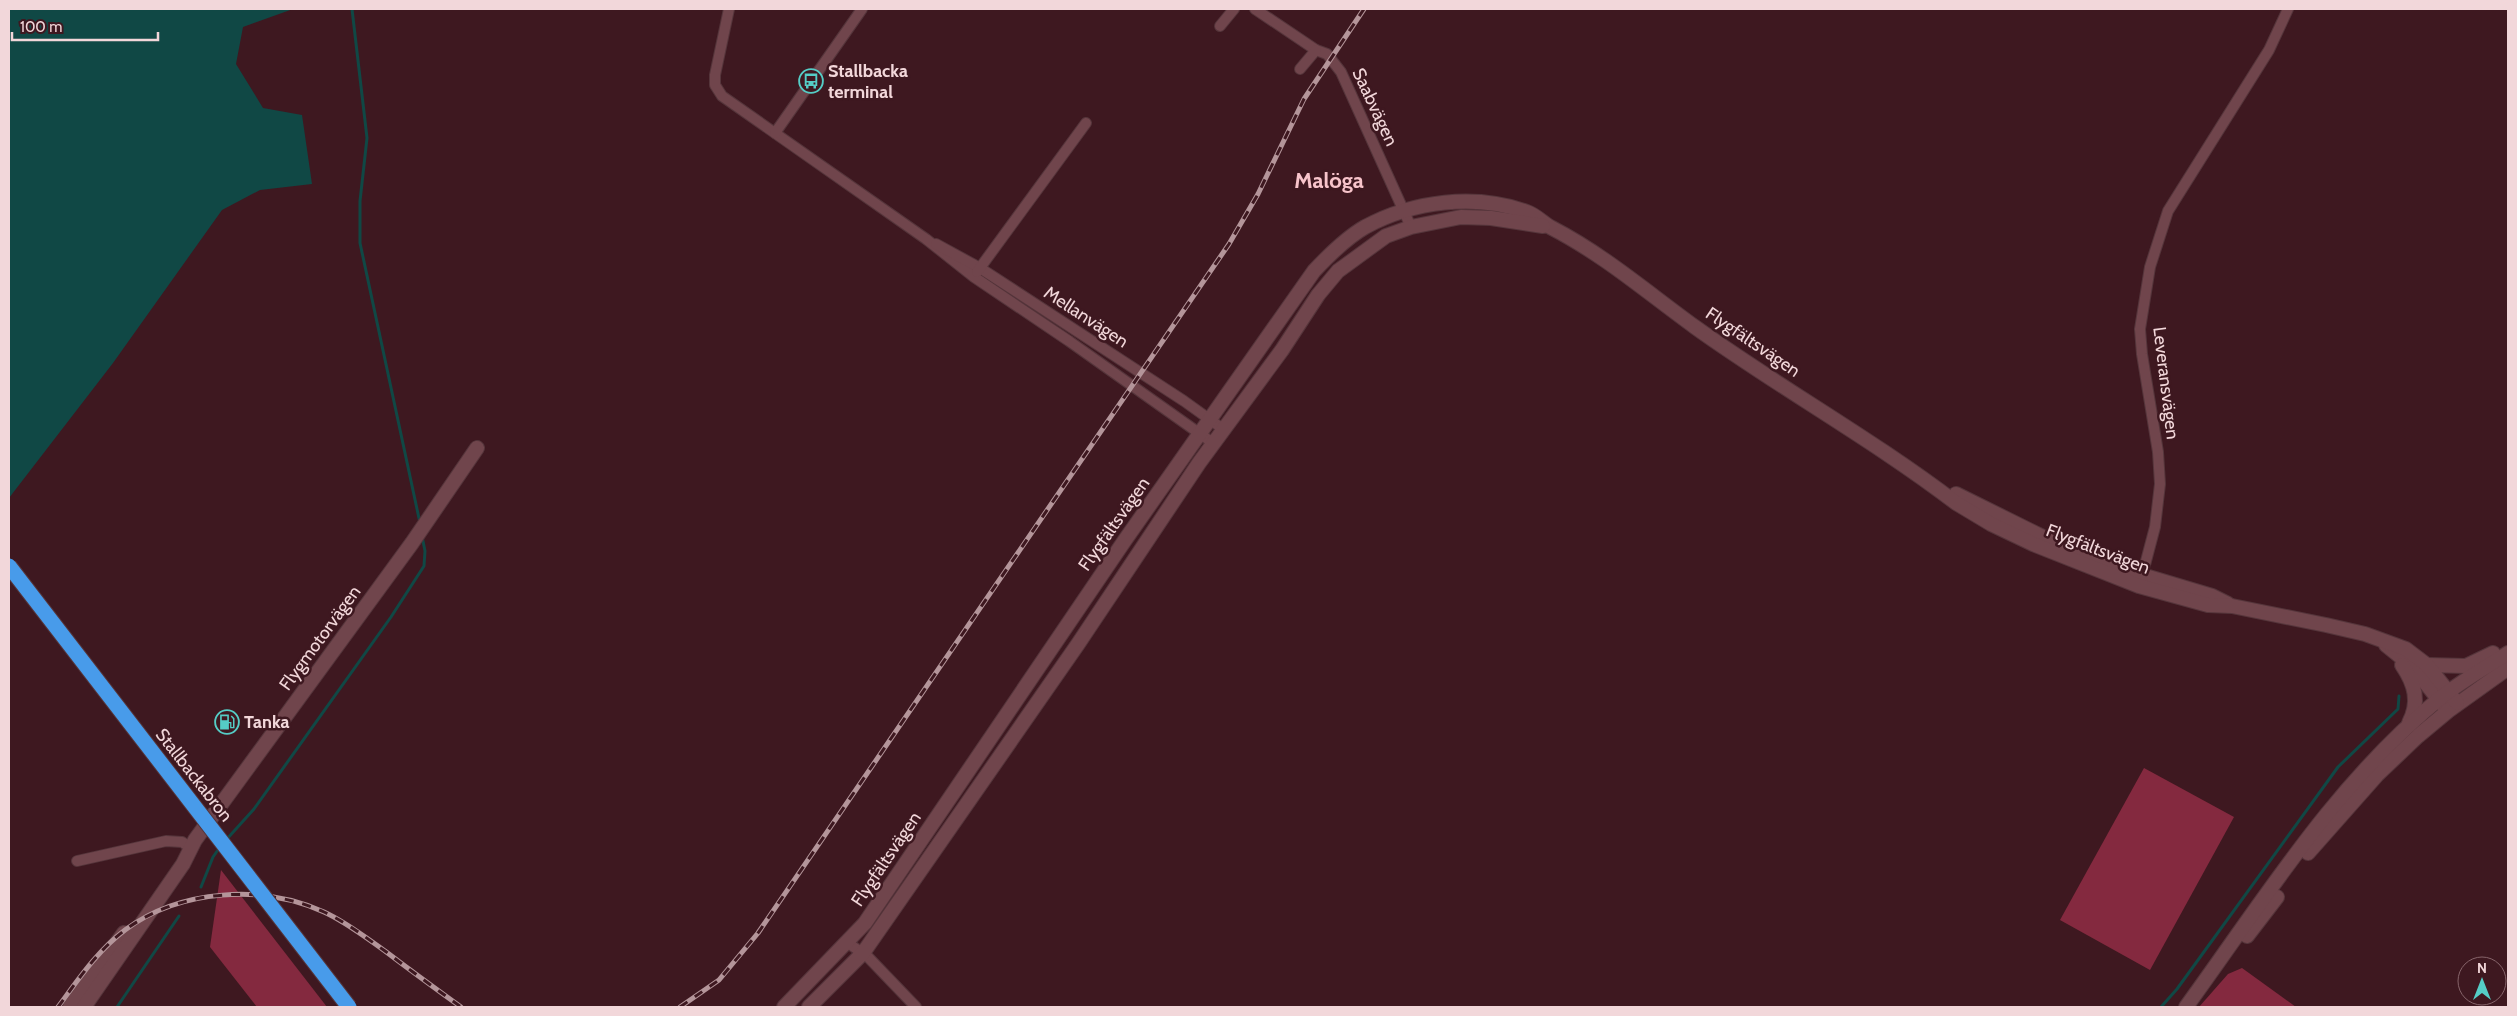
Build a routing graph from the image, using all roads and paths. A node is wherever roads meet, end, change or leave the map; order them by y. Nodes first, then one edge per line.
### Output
1 (728, 9) edge
2 (862, 9) edge
3 (1234, 9) edge
4 (1255, 9) edge
5 (2288, 9) edge
6 (1220, 26) dead end
7 (1316, 50) junction
8 (1300, 69) dead end
9 (1086, 123) dead end
10 (775, 133) junction
11 (1404, 210) junction
12 (1411, 227) junction
13 (1551, 228) junction
14 (926, 239) junction
15 (980, 268) junction
16 (974, 277) junction
17 (1211, 419) junction
18 (1224, 429) junction
19 (1200, 434) junction
20 (1213, 443) junction
21 (477, 448) dead end
22 (9, 566) edge
23 (2141, 581) junction
24 (2388, 647) junction
25 (2508, 651) edge
26 (2427, 665) junction
27 (2508, 668) edge
28 (2448, 701) junction
29 (2406, 728) junction
30 (191, 848) junction
31 (77, 861) dead end
32 (848, 943) junction
33 (863, 954) junction
34 (70, 1007) edge
35 (84, 1007) edge
36 (348, 1007) edge
37 (784, 1007) edge
38 (809, 1007) edge
39 (916, 1007) edge
40 (2187, 1007) edge

1 - 10 street, Mellanvägen
2 - 10 street
3 - 6 street
4 - 7 street, Saabvägen
5 - 23 street, Leveransvägen
7 - 8 street
7 - 11 street, Saabvägen
9 - 15 street
10 - 14 street, Mellanvägen
11 - 12 street, Saabvägen
11 - 13 street, Flygfältsvägen
11 - 17 street, Flygfältsvägen
12 - 13 street, Flygfältsvägen
12 - 18 street, Flygfältsvägen
13 - 23 street, Flygfältsvägen
14 - 15 street, Mellanvägen
14 - 16 street, Mellanvägen
15 - 16 street
15 - 17 street, Mellanvägen
16 - 19 street, Mellanvägen
17 - 18 street, Mellanvägen
17 - 19 street, Flygfältsvägen
18 - 20 street, Flygfältsvägen
19 - 20 street, Mellanvägen
19 - 32 street, Flygfältsvägen
20 - 33 street, Flygfältsvägen
21 - 30 street, Flygmotorvägen
22 - 36 highway, Stallbackabron, bridge
23 - 24 street, Flygfältsvägen
24 - 26 street, Flygfältsvägen
24 - 28 street, Flygfältsvägen
24 - 29 street
25 - 26 street
25 - 28 street
26 - 28 street, Flygfältsvägen
27 - 28 street
28 - 29 street
28 - 40 street
29 - 40 street
30 - 31 street
30 - 34 street, Flygmotorvägen
30 - 35 street, Flygmotorvägen
32 - 33 street
32 - 37 street, Flygfältsvägen
33 - 38 street, Flygfältsvägen
33 - 39 street

